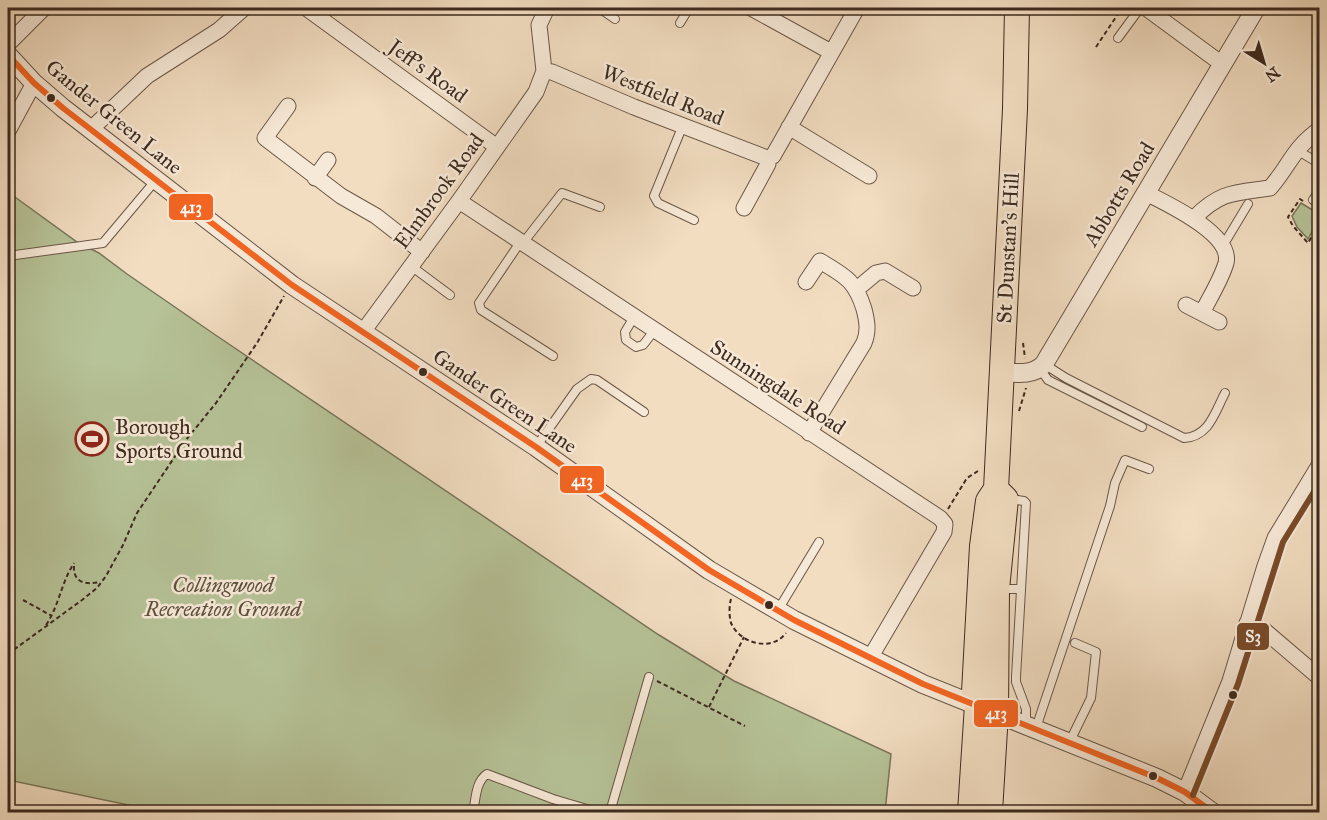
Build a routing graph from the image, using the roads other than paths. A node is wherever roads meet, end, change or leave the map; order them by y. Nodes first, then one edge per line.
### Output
1 (44, 8) edge
2 (244, 8) edge
3 (306, 8) edge
4 (548, 8) edge
5 (599, 8) edge
6 (688, 8) edge
7 (751, 8) edge
8 (857, 8) edge
9 (1017, 8) edge
10 (1140, 8) edge
11 (1146, 8) edge
12 (1256, 8) edge
13 (615, 20) dead end
14 (680, 23) dead end
15 (1118, 38) dead end
16 (8, 44) edge
17 (831, 52) junction
18 (8, 55) edge
19 (1222, 63) junction
20 (544, 71) junction
21 (34, 83) junction
22 (288, 106) dead end
23 (683, 126) junction
24 (789, 127) junction
25 (1320, 129) edge
26 (90, 130) junction
27 (8, 131) edge
28 (1301, 144) junction
29 (497, 147) junction
30 (767, 158) junction
31 (328, 160) dead end
32 (1320, 164) edge
33 (869, 176) dead end
34 (315, 178) junction
35 (156, 180) junction
36 (1320, 189) edge
37 (1146, 193) junction
38 (459, 201) junction
39 (1311, 202) road end
40 (1248, 204) dead end
41 (600, 207) dead end
42 (744, 208) dead end
43 (1194, 218) junction
44 (694, 219) dead end
45 (522, 242) junction
46 (1220, 244) junction
47 (422, 252) junction
48 (8, 256) edge
49 (411, 266) junction
50 (806, 282) dead end
51 (913, 288) dead end
52 (857, 289) junction
53 (450, 295) dead end
54 (1186, 305) dead end
55 (1202, 313) junction
56 (634, 317) junction
57 (1220, 322) dead end
58 (654, 332) junction
59 (362, 333) junction
60 (553, 356) dead end
61 (1042, 367) junction
62 (1001, 372) junction
63 (1225, 393) dead end
64 (644, 412) dead end
65 (1142, 427) dead end
66 (808, 433) junction
67 (536, 447) junction
68 (1320, 464) edge
69 (1149, 469) dead end
70 (1001, 494) junction
71 (819, 542) dead end
72 (1009, 589) junction
73 (777, 610) junction
74 (1247, 623) junction
75 (1075, 644) dead end
76 (870, 658) junction
77 (649, 677) road end
78 (1320, 678) edge
79 (986, 709) junction
80 (1031, 726) junction
81 (1070, 741) junction
82 (1185, 792) junction
83 (1209, 811) edge
84 (473, 813) edge
85 (597, 813) edge
86 (610, 813) edge
87 (970, 813) edge
88 (990, 813) edge

1 - 16 street
2 - 26 street
3 - 29 street, Jeff's Road
4 - 20 street
5 - 13 lane
6 - 14 lane
7 - 17 street
8 - 17 street
9 - 62 highway, St Dunstan's Hill
10 - 15 lane
11 - 19 street
12 - 19 street, Abbotts Road
17 - 24 street
18 - 21 street, Gander Green Lane
19 - 37 street, Abbotts Road
20 - 23 street, Westfield Road
20 - 29 street, Elmbrook Road
21 - 26 street, Gander Green Lane
21 - 27 street
22 - 34 street
23 - 30 street, Westfield Road
23 - 44 lane
24 - 30 street
24 - 33 street
25 - 28 street
26 - 35 street, Gander Green Lane
28 - 32 lane
28 - 43 street
29 - 38 street, Elmbrook Road
30 - 42 street
31 - 34 street
34 - 47 street
35 - 48 lane
35 - 59 street, Gander Green Lane
36 - 39 lane
37 - 43 street
37 - 61 street, Abbotts Road
38 - 45 street, Sunningdale Road
38 - 47 street, Elmbrook Road
40 - 46 lane
41 - 45 lane
43 - 46 street
45 - 56 street, Sunningdale Road
45 - 60 lane
46 - 55 street
47 - 49 street, Elmbrook Road
49 - 53 lane
49 - 59 street, Elmbrook Road
50 - 52 street
51 - 52 street
52 - 66 street
54 - 55 street
55 - 57 street
56 - 58 street, Sunningdale Road
56 - 58 lane
58 - 66 street, Sunningdale Road
59 - 67 street, Gander Green Lane
61 - 62 street
61 - 63 lane
61 - 65 lane
62 - 70 highway, St Dunstan's Hill
64 - 67 lane
66 - 76 street, Sunningdale Road
67 - 73 street, Gander Green Lane
68 - 74 street
69 - 80 lane
70 - 72 highway, St Dunstan's Hill
70 - 79 highway, St Dunstan's Hill
71 - 73 lane
72 - 79 highway, St Dunstan's Hill
72 - 80 lane
73 - 76 street, Gander Green Lane
74 - 78 street
74 - 82 street
75 - 81 lane
76 - 79 street, Gander Green Lane
77 - 86 lane
79 - 80 street, Gander Green Lane
79 - 87 highway
79 - 88 highway
80 - 81 street, Gander Green Lane
81 - 82 street, Gander Green Lane
82 - 83 street, Gander Green Lane
84 - 85 lane

